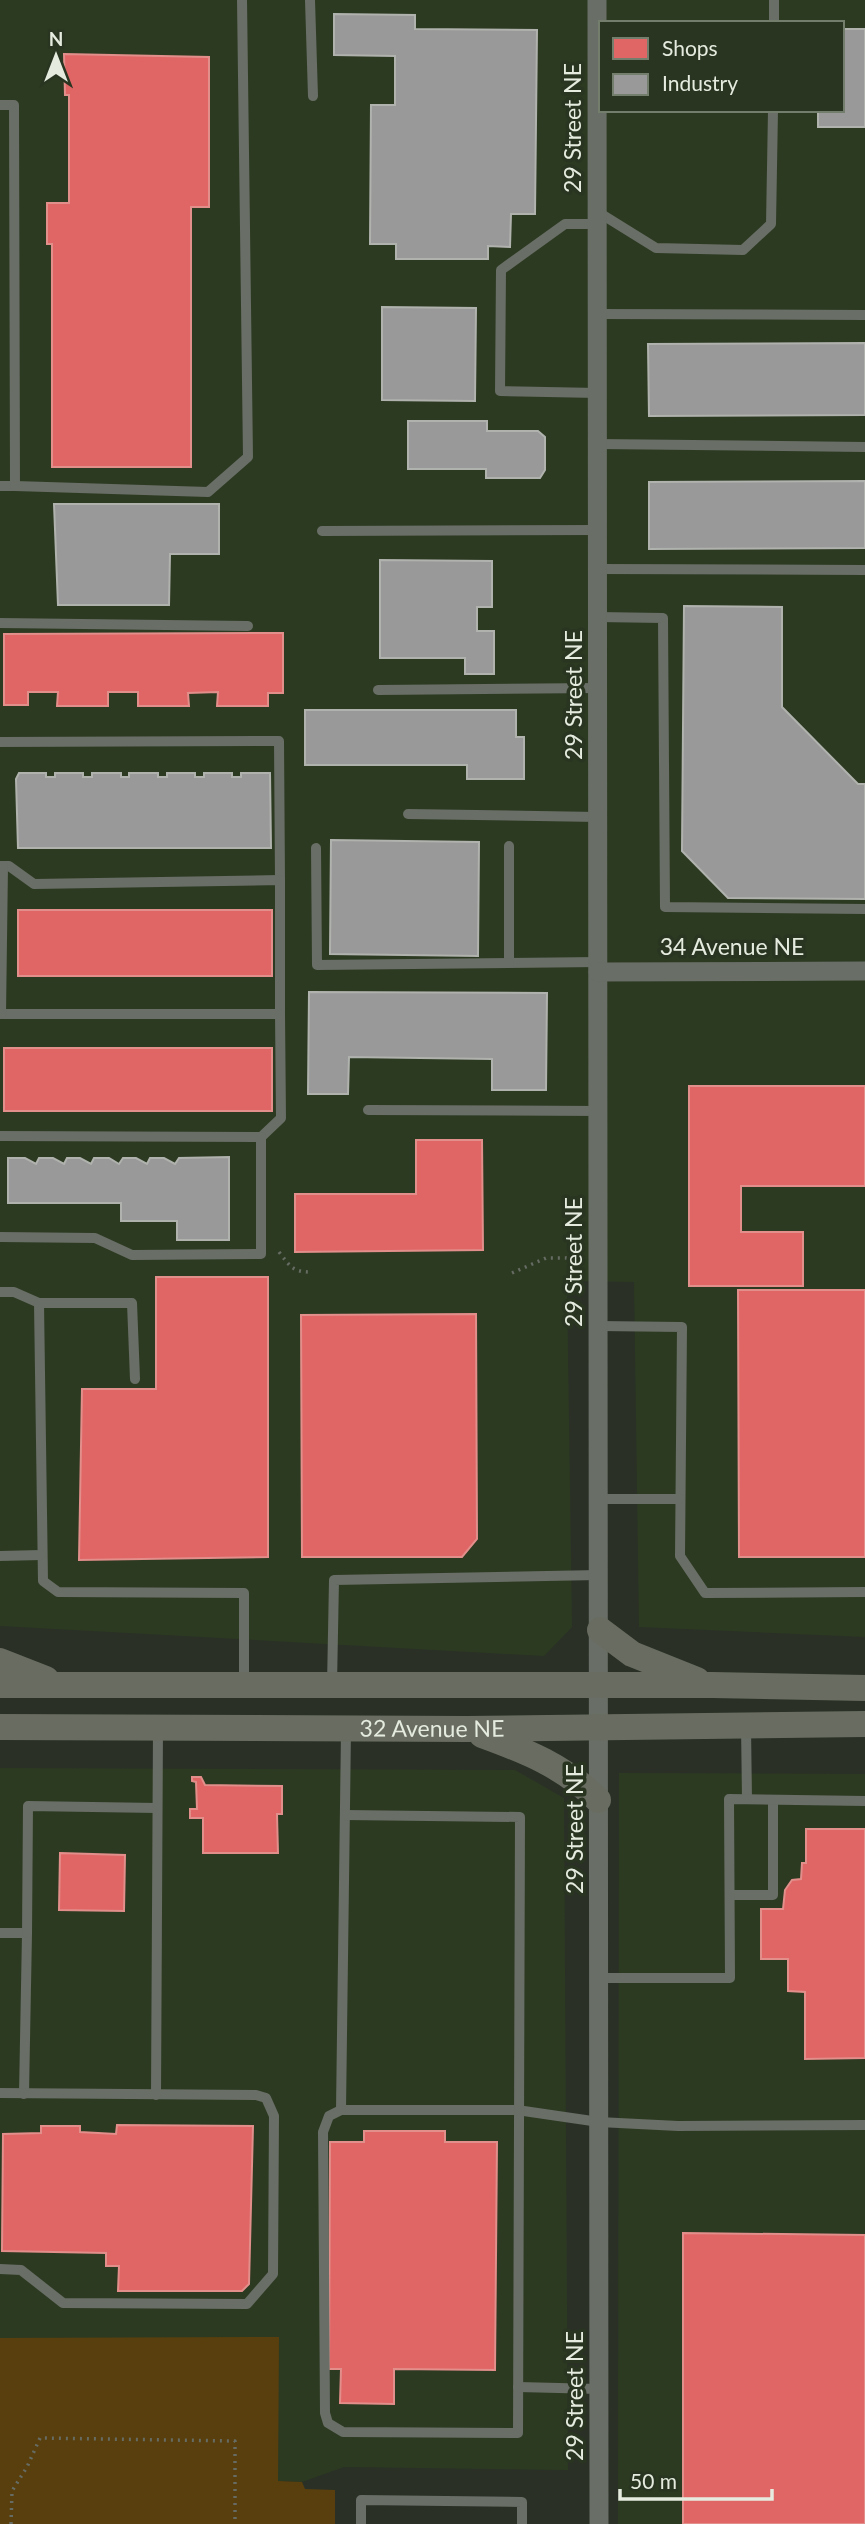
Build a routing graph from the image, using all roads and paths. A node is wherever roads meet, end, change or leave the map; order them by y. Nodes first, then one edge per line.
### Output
1 (242, 0) edge
2 (310, 0) edge
3 (597, 0) edge
4 (774, 0) edge
5 (774, 21) edge
6 (313, 96) dead end
7 (0, 105) edge
8 (773, 112) edge
9 (598, 218) junction
10 (598, 314) junction
11 (865, 315) edge
12 (598, 393) junction
13 (598, 443) junction
14 (865, 447) edge
15 (0, 486) edge
16 (15, 486) junction
17 (598, 530) junction
18 (322, 531) dead end
19 (598, 569) junction
20 (865, 570) edge
21 (598, 617) junction
22 (0, 623) edge
23 (248, 626) dead end
24 (598, 688) junction
25 (378, 690) dead end
26 (0, 742) edge
27 (408, 814) dead end
28 (598, 817) junction
29 (509, 846) dead end
30 (316, 848) dead end
31 (2, 866) edge
32 (280, 880) junction
33 (865, 909) edge
34 (509, 963) junction
35 (598, 967) junction
36 (865, 971) edge
37 (0, 1014) edge
38 (280, 1014) junction
39 (368, 1110) dead end
40 (599, 1111) junction
41 (0, 1136) edge
42 (261, 1137) junction
43 (0, 1237) edge
44 (279, 1252) dead end
45 (599, 1258) junction
46 (311, 1272) dead end
47 (512, 1273) dead end
48 (0, 1292) edge
49 (38, 1303) junction
50 (599, 1326) junction
51 (135, 1379) dead end
52 (599, 1499) junction
53 (680, 1499) junction
54 (0, 1556) edge
55 (41, 1556) junction
56 (599, 1575) junction
57 (865, 1592) edge
58 (600, 1630) junction
59 (0, 1661) edge
60 (0, 1685) edge
61 (64, 1685) junction
62 (244, 1685) junction
63 (599, 1685) junction
64 (712, 1685) junction
65 (332, 1686) junction
66 (865, 1689) edge
67 (865, 1724) edge
68 (746, 1725) junction
69 (0, 1727) edge
70 (158, 1728) junction
71 (601, 1728) junction
72 (346, 1729) junction
73 (467, 1729) junction
74 (747, 1799) junction
75 (598, 1800) junction
76 (773, 1800) junction
77 (865, 1801) edge
78 (158, 1808) junction
79 (345, 1815) junction
80 (730, 1895) junction
81 (0, 1933) edge
82 (27, 1933) junction
83 (600, 1978) junction
84 (0, 2093) edge
85 (24, 2094) junction
86 (156, 2095) junction
87 (341, 2110) junction
88 (517, 2110) junction
89 (599, 2122) junction
90 (865, 2125) edge
91 (0, 2270) edge
92 (518, 2387) junction
93 (599, 2389) junction
94 (11, 2524) edge
95 (235, 2524) edge
96 (361, 2524) edge
97 (522, 2524) edge
98 (599, 2524) edge

1 - 16 lane
2 - 6 lane
3 - 9 street, 29 Street NE
4 - 5 lane
7 - 16 lane
8 - 9 lane
9 - 10 street, 29 Street NE
9 - 12 lane
10 - 11 lane
10 - 12 street, 29 Street NE
12 - 13 street, 29 Street NE
13 - 14 lane
13 - 17 street, 29 Street NE
15 - 16 lane
17 - 18 lane
17 - 19 street, 29 Street NE
19 - 20 lane
19 - 21 street, 29 Street NE
21 - 24 street, 29 Street NE
21 - 33 lane
22 - 23 lane
24 - 25 lane
24 - 28 street, 29 Street NE
26 - 32 lane
27 - 28 lane
28 - 35 street, 29 Street NE
29 - 34 lane
30 - 34 lane
31 - 32 lane
31 - 37 lane
32 - 38 lane
34 - 35 lane
35 - 36 street, 34 Avenue NE
35 - 40 street, 29 Street NE
37 - 38 lane
38 - 42 lane
39 - 40 lane
40 - 45 street, 29 Street NE
41 - 42 lane
42 - 43 lane
44 - 46 path
45 - 47 path
45 - 50 street, 29 Street NE
48 - 49 lane
49 - 51 lane
49 - 55 lane
50 - 52 street, 29 Street NE
50 - 53 lane
52 - 53 lane
52 - 56 street, 29 Street NE
53 - 57 lane
54 - 55 lane
55 - 62 lane
56 - 58 street, 29 Street NE
56 - 65 lane
58 - 63 street, 29 Street NE
58 - 64 main road
59 - 61 main road
60 - 61 main road, 32 Avenue NE
61 - 62 main road, 32 Avenue NE
62 - 65 main road, 32 Avenue NE
63 - 64 main road, 32 Avenue NE
63 - 65 main road, 32 Avenue NE
63 - 71 street, 29 Street NE
64 - 66 main road, 32 Avenue NE
67 - 68 main road, 32 Avenue NE
68 - 71 main road, 32 Avenue NE
68 - 74 lane
69 - 70 main road, 32 Avenue NE
70 - 72 main road, 32 Avenue NE
70 - 78 lane
71 - 73 main road, 32 Avenue NE
71 - 75 street, 29 Street NE
72 - 73 main road, 32 Avenue NE
72 - 79 lane
73 - 75 main road
74 - 76 lane
74 - 80 lane
75 - 83 street, 29 Street NE
76 - 77 lane
76 - 80 lane
78 - 82 lane
78 - 86 lane
79 - 87 lane
79 - 88 lane
80 - 83 lane
81 - 82 lane
82 - 85 lane
83 - 89 street, 29 Street NE
84 - 85 lane
85 - 86 lane
86 - 91 lane
87 - 88 lane
87 - 92 lane
88 - 89 lane
88 - 92 lane
89 - 90 lane
89 - 93 street, 29 Street NE
92 - 93 lane
93 - 98 street, 29 Street NE
94 - 95 path
96 - 97 lane

